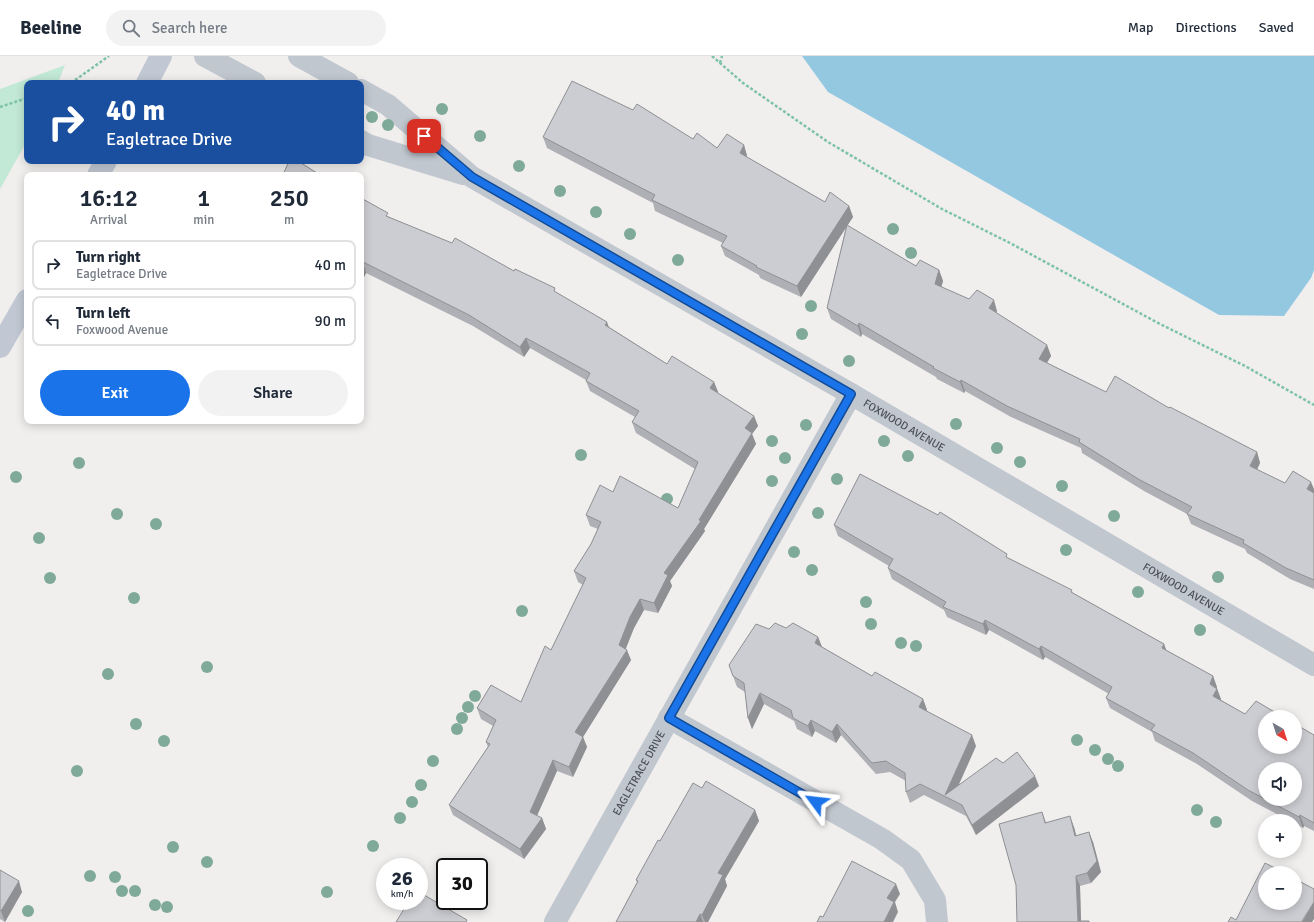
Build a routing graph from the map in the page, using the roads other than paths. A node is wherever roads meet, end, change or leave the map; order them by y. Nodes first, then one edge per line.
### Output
1 (161, 56) edge
2 (205, 56) edge
3 (299, 56) edge
4 (149, 80) edge
5 (249, 80) edge
6 (343, 80) edge
7 (364, 92) edge
8 (364, 143) edge
9 (472, 177) junction
10 (24, 305) edge
11 (0, 347) edge
12 (851, 394) junction
13 (1314, 665) edge
14 (669, 718) junction
15 (555, 922) edge
16 (937, 922) edge

1 - 4 main road
2 - 5 street
3 - 6 street
7 - 9 street, FOXWOOD AVENUE
8 - 9 street, FOXWOOD AVENUE
9 - 12 street, FOXWOOD AVENUE
10 - 11 main road
12 - 13 street, FOXWOOD AVENUE
12 - 14 street, EAGLETRACE DRIVE
14 - 15 street, EAGLETRACE DRIVE
14 - 16 street

